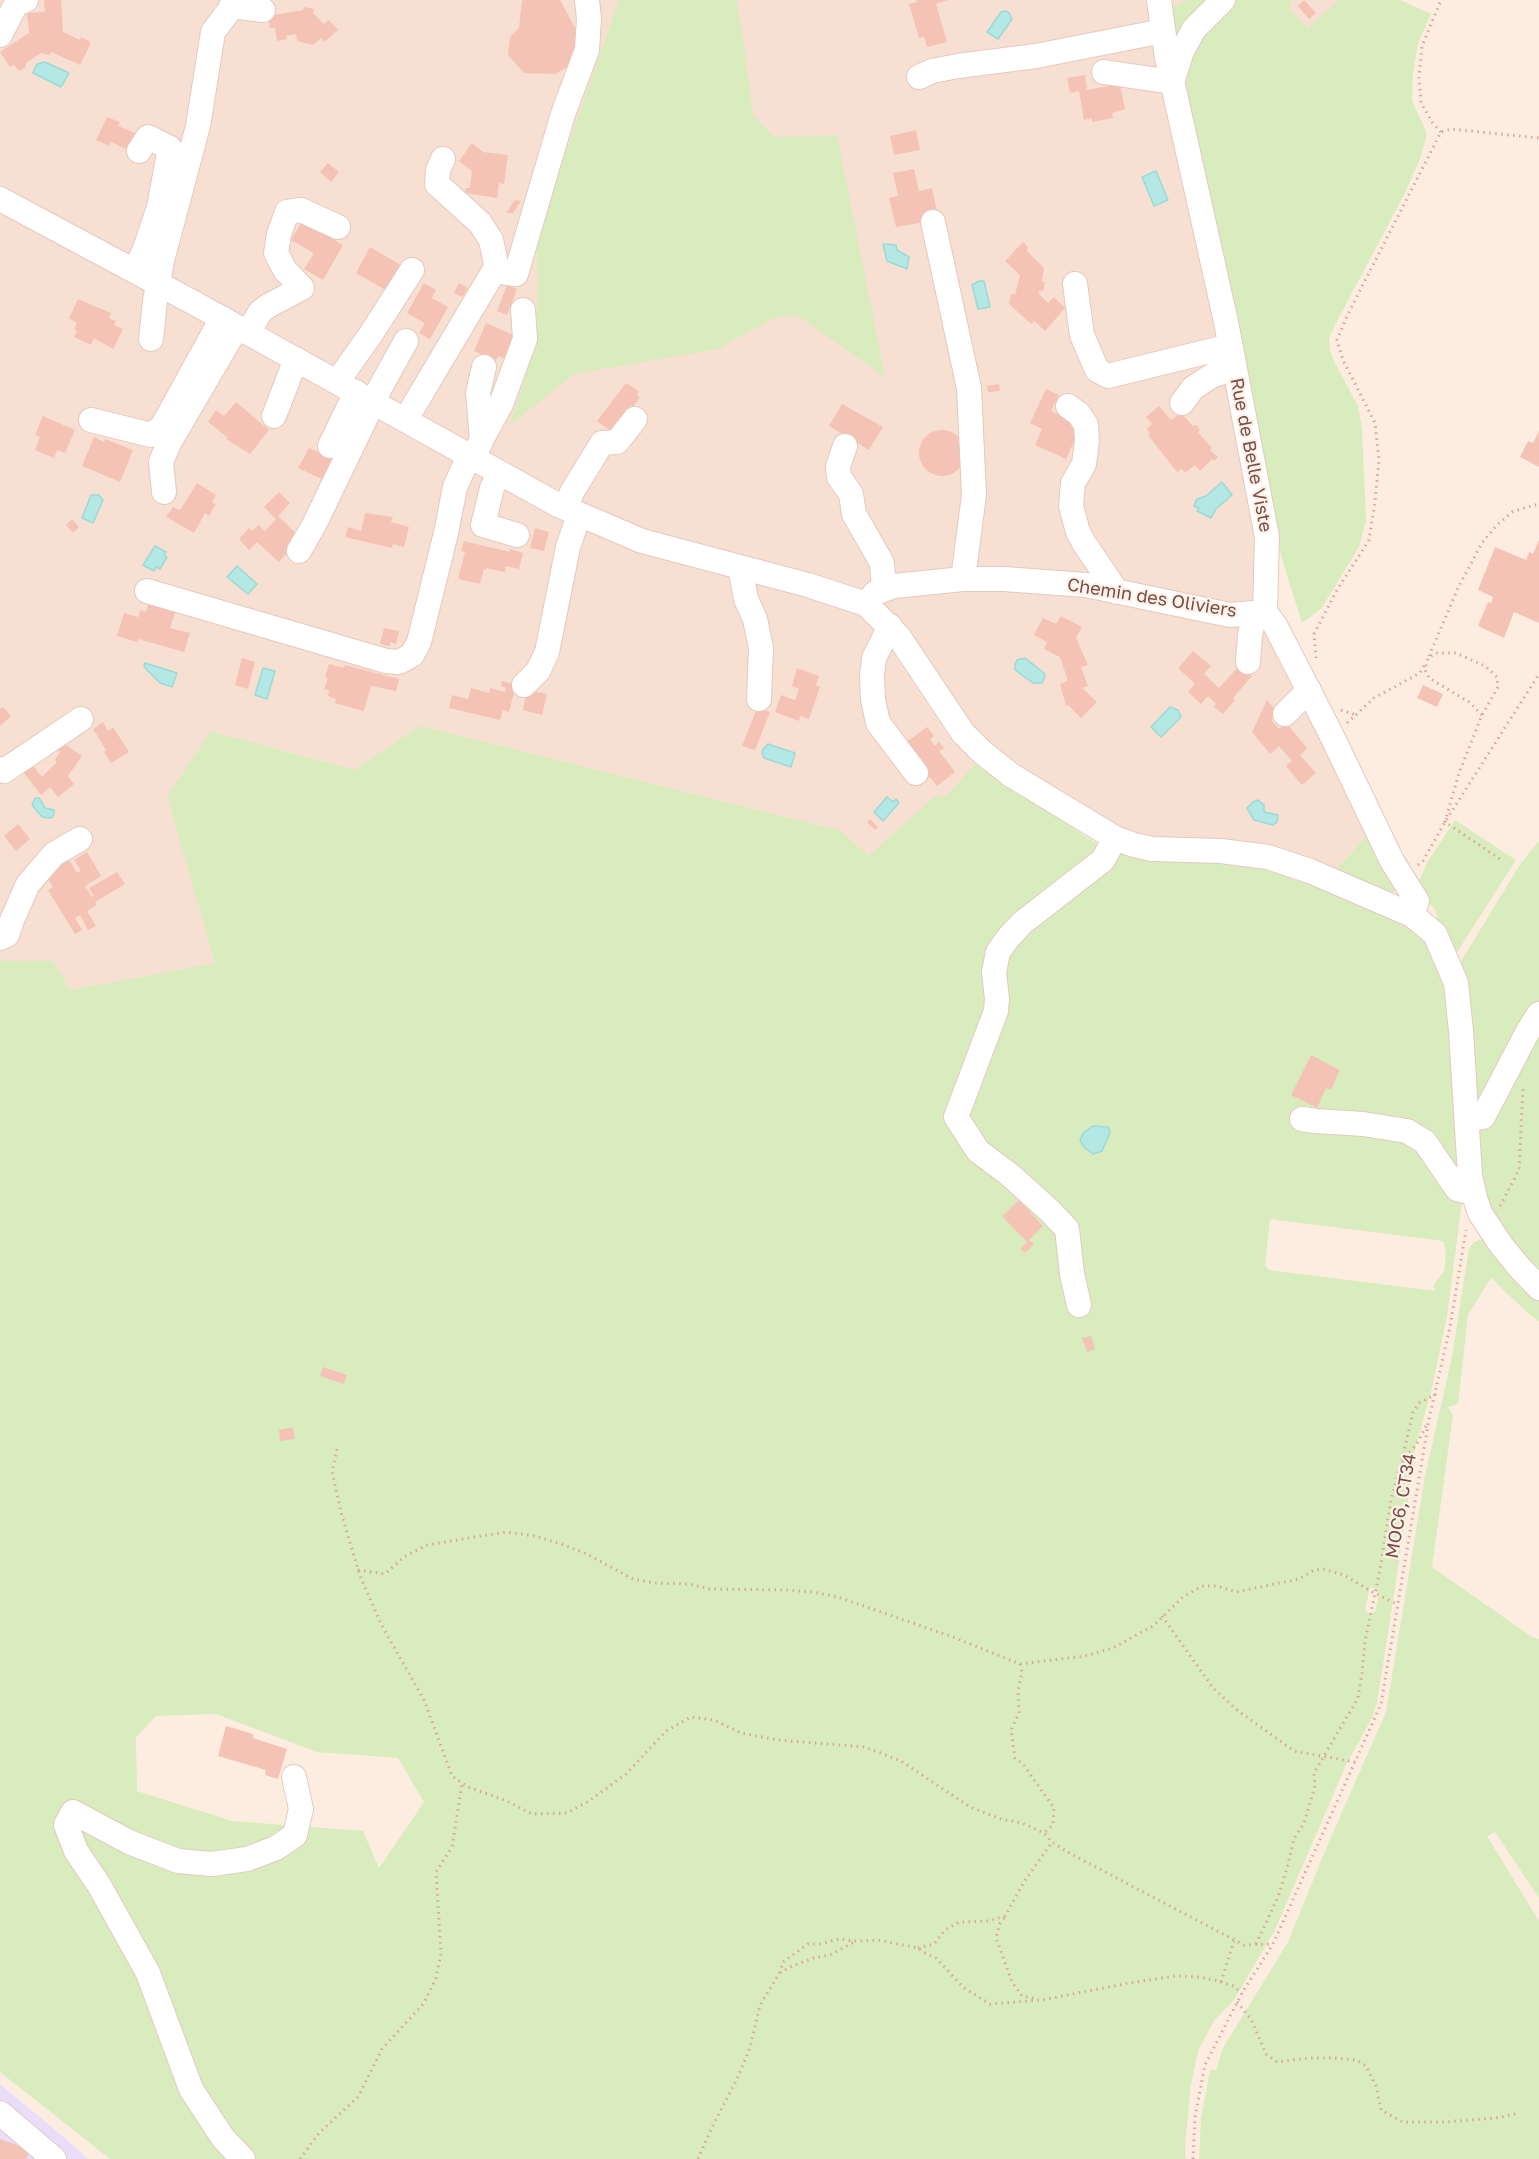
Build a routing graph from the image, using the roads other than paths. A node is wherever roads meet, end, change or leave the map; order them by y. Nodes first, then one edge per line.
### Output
1 (26, 0) edge
2 (587, 0) edge
3 (1159, 0) edge
4 (1223, 0) edge
5 (234, 3) edge
6 (263, 10) dead end
7 (1163, 31) junction
8 (0, 36) edge
9 (1104, 72) dead end
10 (919, 77) dead end
11 (1172, 82) junction
12 (139, 151) dead end
13 (443, 159) dead end
14 (0, 200) edge
15 (933, 222) dead end
16 (338, 227) dead end
17 (412, 270) dead end
18 (135, 271) junction
19 (494, 271) junction
20 (158, 284) junction
21 (1074, 284) dead end
22 (523, 310) dead end
23 (236, 326) junction
24 (151, 339) dead end
25 (406, 341) dead end
26 (1233, 357) junction
27 (296, 359) junction
28 (484, 367) dead end
29 (356, 392) junction
30 (1182, 403) dead end
31 (1068, 406) dead end
32 (274, 416) dead end
33 (406, 419) junction
34 (635, 419) dead end
35 (91, 420) dead end
36 (330, 446) dead end
37 (845, 446) dead end
38 (477, 448) junction
39 (499, 473) junction
40 (165, 492) dead end
41 (573, 511) junction
42 (517, 535) dead end
43 (1084, 543) junction
44 (298, 551) dead end
45 (740, 567) junction
46 (963, 579) junction
47 (1050, 582) junction
48 (147, 591) dead end
49 (1117, 592) junction
50 (875, 596) junction
51 (1260, 613) junction
52 (890, 626) junction
53 (1248, 662) dead end
54 (524, 685) dead end
55 (1309, 690) junction
56 (759, 699) dead end
57 (1285, 714) dead end
58 (81, 719) dead end
59 (0, 768) edge
60 (916, 773) dead end
61 (1115, 838) junction
62 (80, 839) dead end
63 (1412, 915) junction
64 (0, 938) edge
65 (1539, 1014) edge
66 (1302, 1119) dead end
67 (1467, 1119) junction
68 (1472, 1190) junction
69 (1539, 1288) edge
70 (1079, 1305) dead end
71 (294, 1777) dead end
72 (0, 2113) edge
73 (54, 2159) edge
74 (243, 2159) edge

1 - 8 street
2 - 19 street
3 - 7 street, Rue de Belle Viste
4 - 11 street
5 - 6 street
5 - 20 street
7 - 10 street
7 - 11 street, Rue de Belle Viste
9 - 11 street
11 - 26 street, Rue de Belle Viste
12 - 18 street
13 - 19 street
14 - 18 street
15 - 46 street
16 - 23 street
17 - 29 street
18 - 20 street
19 - 33 street
20 - 23 street
20 - 24 street
21 - 26 street
22 - 38 street
23 - 27 street
23 - 35 street
23 - 40 street
25 - 29 street
26 - 30 street
26 - 51 street, Rue de Belle Viste
27 - 29 street
27 - 32 street
28 - 38 street
29 - 33 street
29 - 36 street
29 - 44 street
31 - 43 street
33 - 38 street
34 - 41 street
37 - 50 street
38 - 39 street
38 - 48 street
39 - 41 street
39 - 42 street
41 - 45 street
41 - 54 street
43 - 47 street
43 - 49 street
45 - 50 street
45 - 56 street
46 - 47 street, Chemin des Oliviers
46 - 50 street, Chemin des Oliviers
47 - 49 street, Chemin des Oliviers
49 - 51 street, Chemin des Oliviers
50 - 52 street
51 - 53 street, Rue de Belle Viste
51 - 55 street
52 - 60 street
52 - 61 street
55 - 57 street
55 - 63 street
58 - 59 street
61 - 63 street
61 - 70 street
62 - 64 street
63 - 67 street
65 - 67 street
66 - 68 street
67 - 68 street
68 - 69 street
71 - 74 street
72 - 73 street

